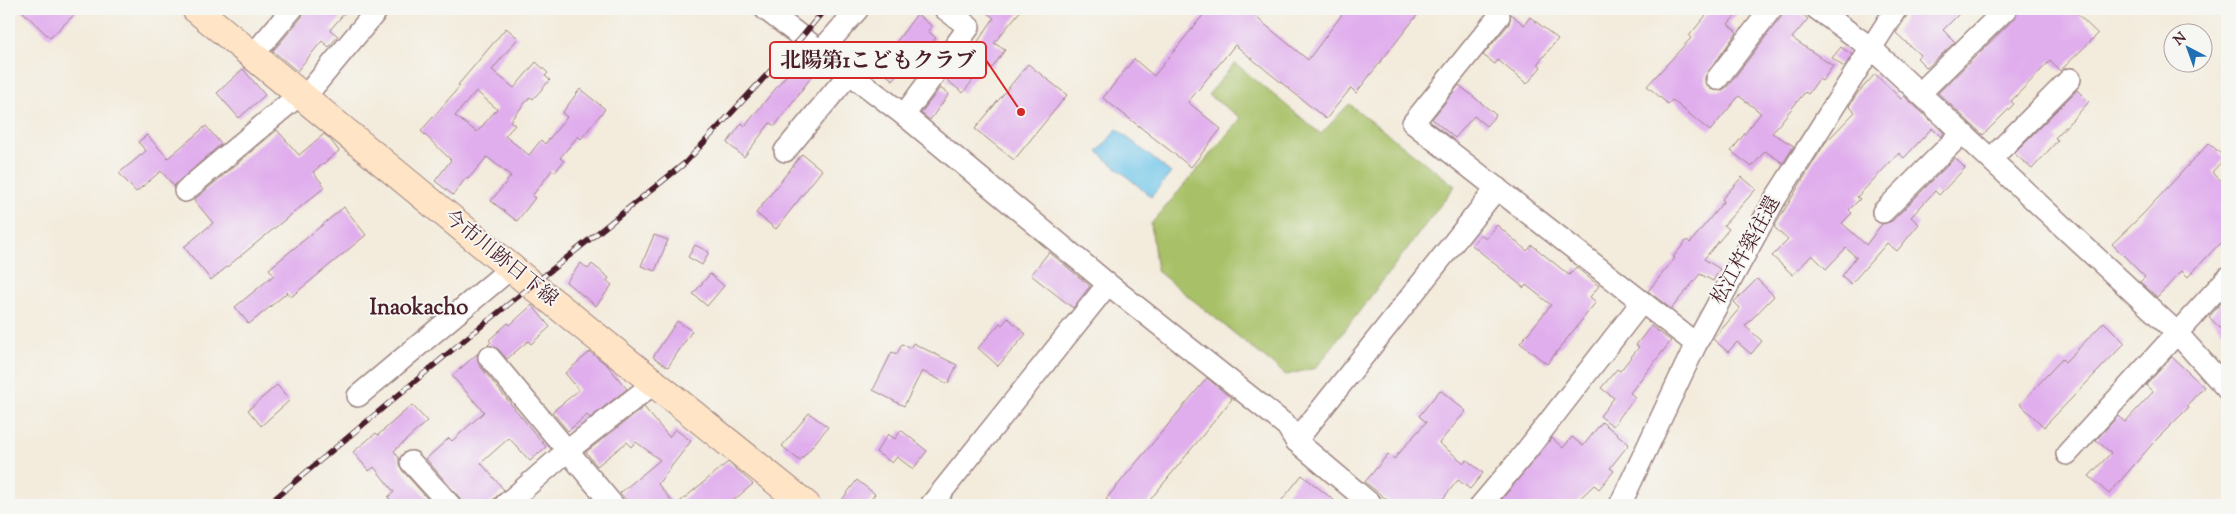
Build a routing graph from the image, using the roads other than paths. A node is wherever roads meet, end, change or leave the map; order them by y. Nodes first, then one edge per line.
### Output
1 (196, 9) edge
2 (292, 9) edge
3 (378, 9) edge
4 (765, 9) edge
5 (858, 9) edge
6 (945, 9) edge
7 (1498, 9) edge
8 (1771, 9) edge
9 (1817, 9) edge
10 (1896, 9) edge
11 (2006, 9) edge
12 (1871, 48) junction
13 (820, 52) junction
14 (253, 55) junction
15 (849, 74) junction
16 (1717, 79) dead end
17 (2070, 79) dead end
18 (1920, 93) junction
19 (302, 96) junction
20 (904, 115) junction
21 (1962, 133) junction
22 (785, 151) dead end
23 (1991, 159) junction
24 (1497, 188) junction
25 (185, 191) dead end
26 (1883, 212) dead end
27 (511, 268) junction
28 (2227, 278) edge
29 (1108, 284) junction
30 (1642, 302) junction
31 (2176, 332) junction
32 (1696, 344) junction
33 (489, 357) dead end
34 (653, 384) junction
35 (2227, 389) edge
36 (358, 396) dead end
37 (1296, 441) junction
38 (567, 451) junction
39 (2067, 454) dead end
40 (411, 462) dead end
41 (450, 505) edge
42 (505, 505) edge
43 (613, 505) edge
44 (806, 505) edge
45 (931, 505) edge
46 (1372, 505) edge
47 (1481, 505) edge
48 (1620, 505) edge

1 - 14 street, 今市川跡日下線
2 - 14 street
3 - 19 street
4 - 13 street
5 - 13 street
6 - 20 street
7 - 24 street
8 - 16 street
9 - 12 street
10 - 12 street, 松江杵築往還
11 - 18 street
12 - 18 street
12 - 32 street, 松江杵築往還
13 - 15 street
14 - 19 street, 今市川跡日下線
15 - 20 street
15 - 22 street
17 - 23 street
18 - 21 street
19 - 25 street
19 - 27 street, 今市川跡日下線
20 - 29 street
21 - 23 street
21 - 26 street
23 - 31 street
24 - 30 street
24 - 37 street
27 - 34 street, 今市川跡日下線
27 - 36 street
28 - 31 street
29 - 37 street
29 - 45 street
30 - 32 street
30 - 47 street
31 - 35 street
31 - 39 street
32 - 48 street, 松江杵築往還
33 - 38 street
34 - 38 street
34 - 44 street, 今市川跡日下線
37 - 46 street
38 - 42 street
38 - 43 street
40 - 41 street

